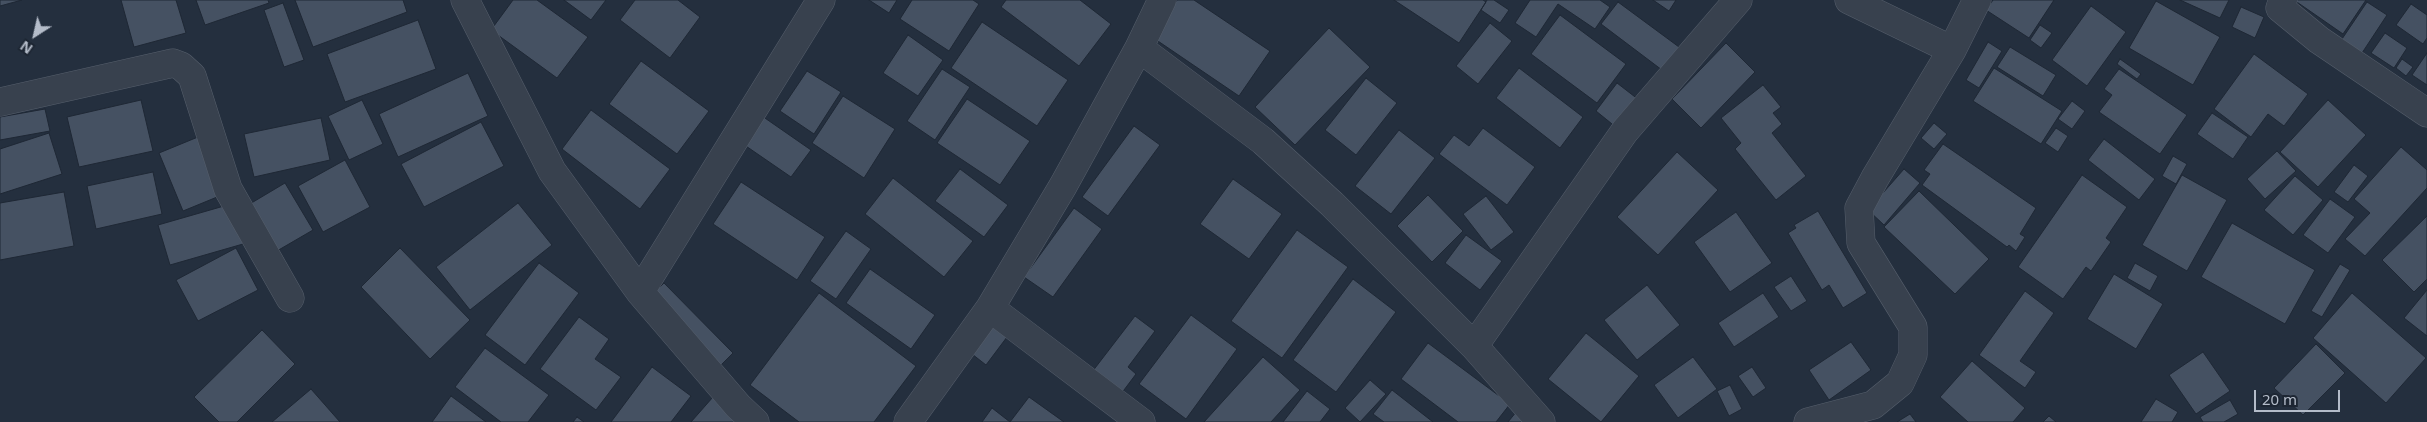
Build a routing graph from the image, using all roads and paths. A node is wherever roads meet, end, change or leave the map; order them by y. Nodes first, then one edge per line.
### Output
1 (465, 0) edge
2 (821, 0) edge
3 (1162, 0) edge
4 (1738, 0) edge
5 (1849, 0) edge
6 (1977, 0) edge
7 (2283, 0) edge
8 (1139, 48) junction
9 (1952, 50) junction
10 (0, 102) edge
11 (2427, 114) edge
12 (640, 292) junction
13 (290, 298) dead end
14 (990, 308) junction
15 (1474, 346) junction
16 (755, 422) edge
17 (908, 422) edge
18 (1141, 422) edge
19 (1542, 422) edge
20 (1808, 422) edge

1 - 12 street
2 - 12 street
3 - 8 street
4 - 15 street
5 - 9 street
6 - 9 street
7 - 11 street
8 - 14 street
8 - 15 street
9 - 20 street
10 - 13 street
12 - 16 street
14 - 17 street
14 - 18 street
15 - 19 street

